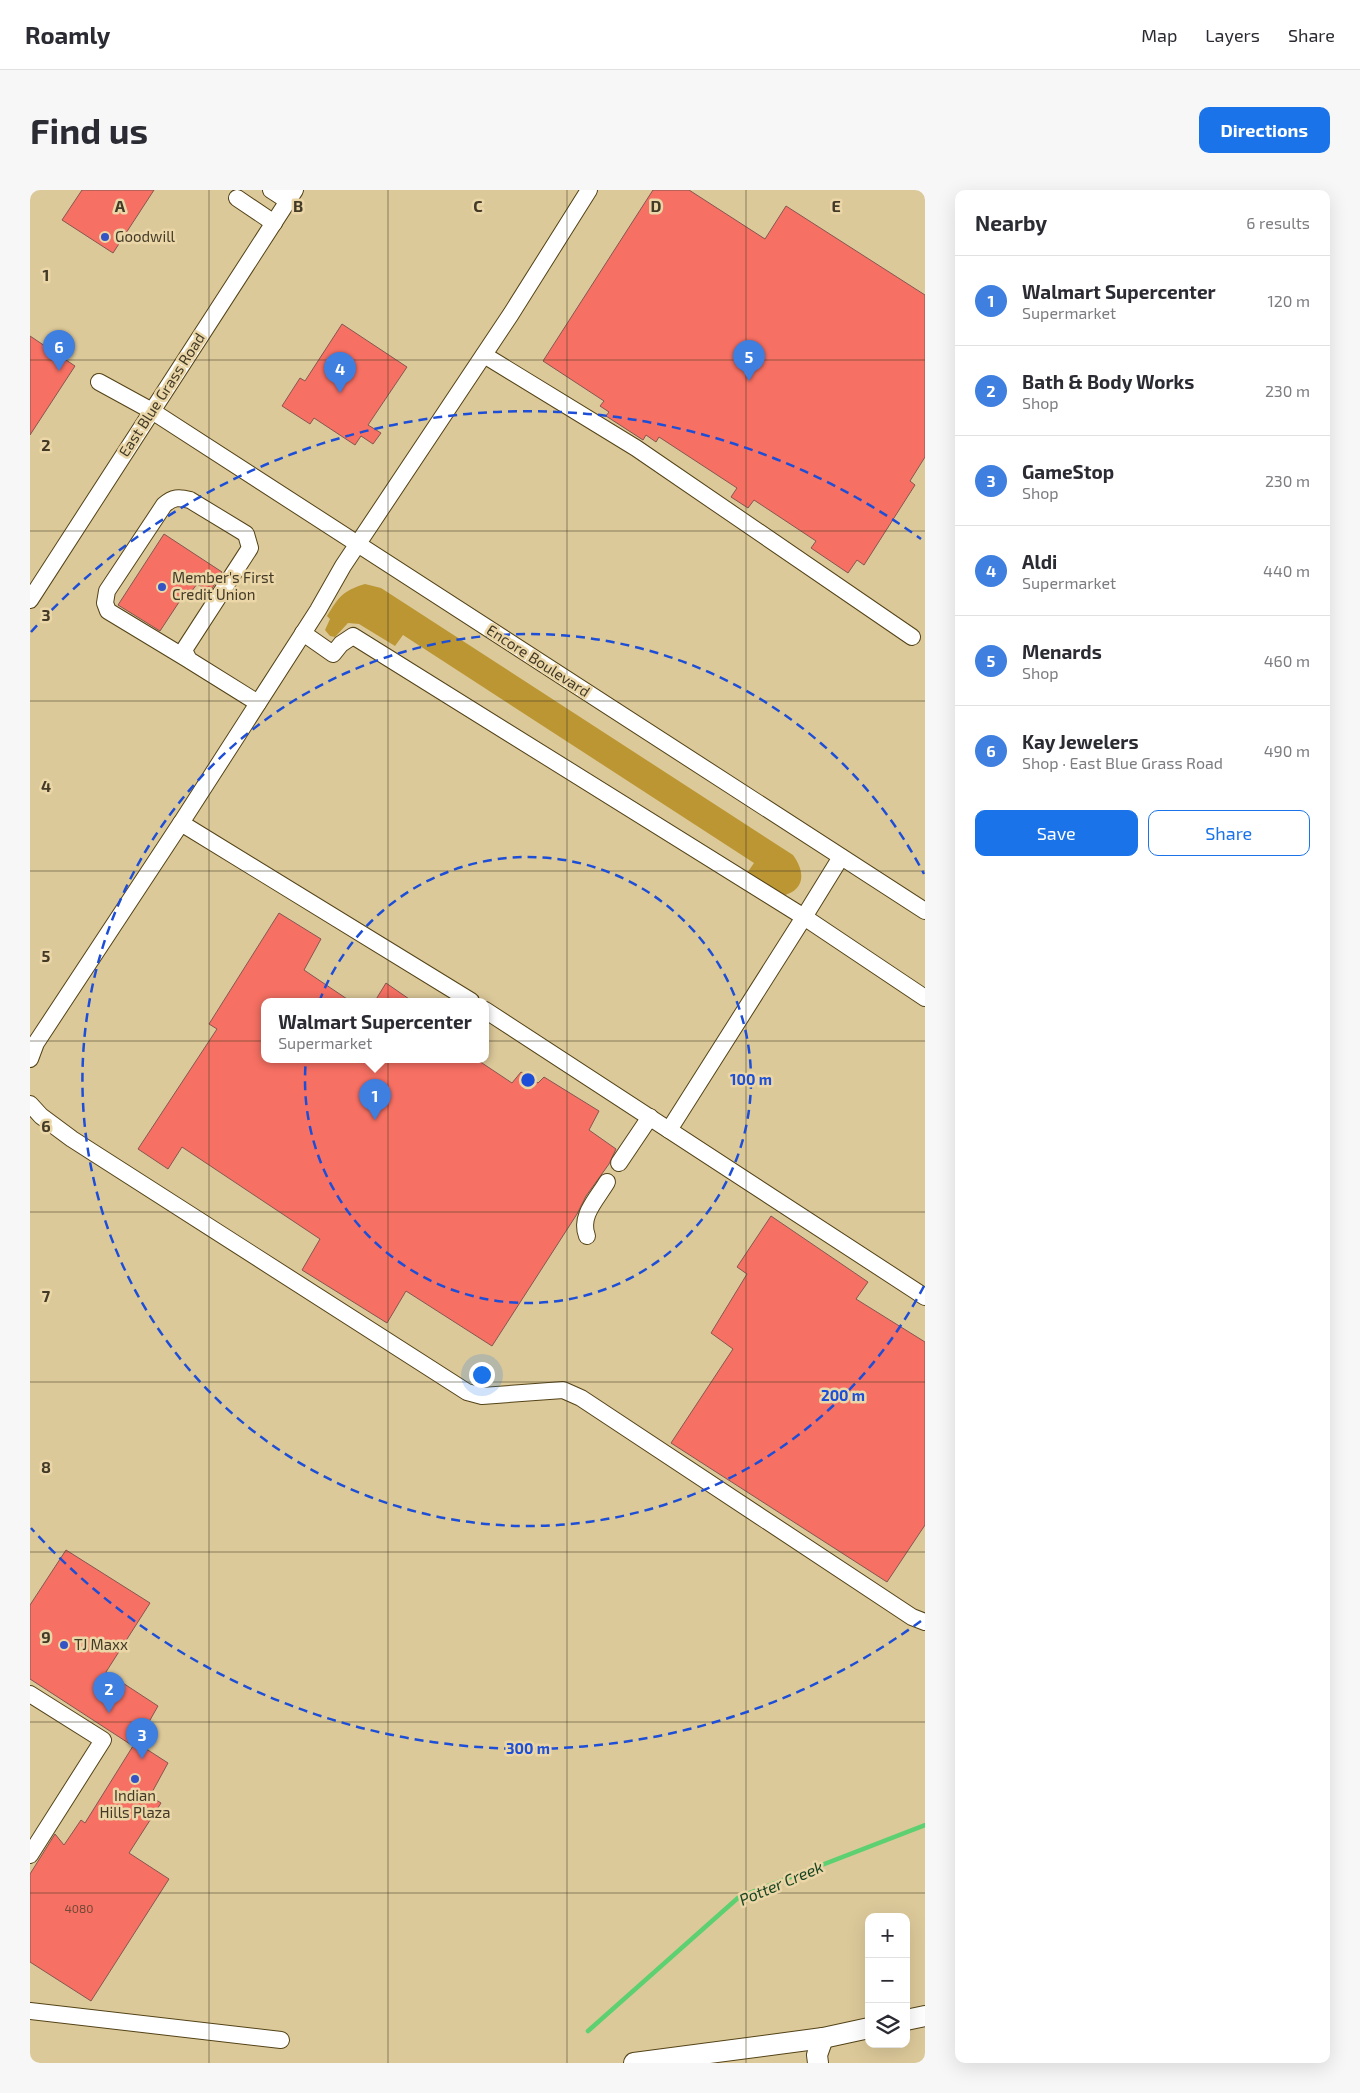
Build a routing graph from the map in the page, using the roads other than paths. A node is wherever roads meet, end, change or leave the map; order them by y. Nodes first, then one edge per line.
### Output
1 (271, 190) edge
2 (590, 190) edge
3 (291, 195) edge
4 (237, 198) dead end
5 (274, 223) junction
6 (484, 355) junction
7 (99, 382) dead end
8 (152, 411) junction
9 (358, 545) junction
10 (30, 600) edge
11 (303, 633) junction
12 (912, 637) dead end
13 (186, 655) junction
14 (258, 703) junction
15 (181, 823) junction
16 (841, 857) junction
17 (925, 912) edge
18 (804, 918) junction
19 (466, 998) edge
20 (925, 998) edge
21 (489, 1013) edge
22 (30, 1059) edge
23 (30, 1104) edge
24 (650, 1117) junction
25 (669, 1130) junction
26 (619, 1163) dead end
27 (607, 1182) dead end
28 (587, 1236) dead end
29 (925, 1297) edge
30 (925, 1622) edge
31 (30, 1694) edge
32 (30, 1855) edge
33 (30, 2011) edge
34 (925, 2016) edge
35 (910, 2019) edge
36 (865, 2029) edge
37 (824, 2038) junction
38 (281, 2040) dead end
39 (634, 2063) edge
40 (818, 2063) edge

1 - 3 street
2 - 6 street
3 - 5 street, East Blue Grass Road
4 - 5 street
5 - 8 street, East Blue Grass Road
6 - 9 street
6 - 12 street
7 - 8 street, Encore Boulevard
8 - 9 street, Encore Boulevard
8 - 10 street, East Blue Grass Road
9 - 11 street
9 - 16 street, Encore Boulevard
11 - 14 street
11 - 18 street
13 - 13 street
13 - 14 street
14 - 15 street
15 - 19 street
15 - 22 street
16 - 17 street, Encore Boulevard
16 - 18 street
18 - 20 street
18 - 25 street
21 - 24 street
23 - 30 street
24 - 25 street
24 - 26 street
25 - 29 street
27 - 28 street
31 - 32 street
33 - 38 street
34 - 35 main road
36 - 37 main road
37 - 39 main road
37 - 40 main road

